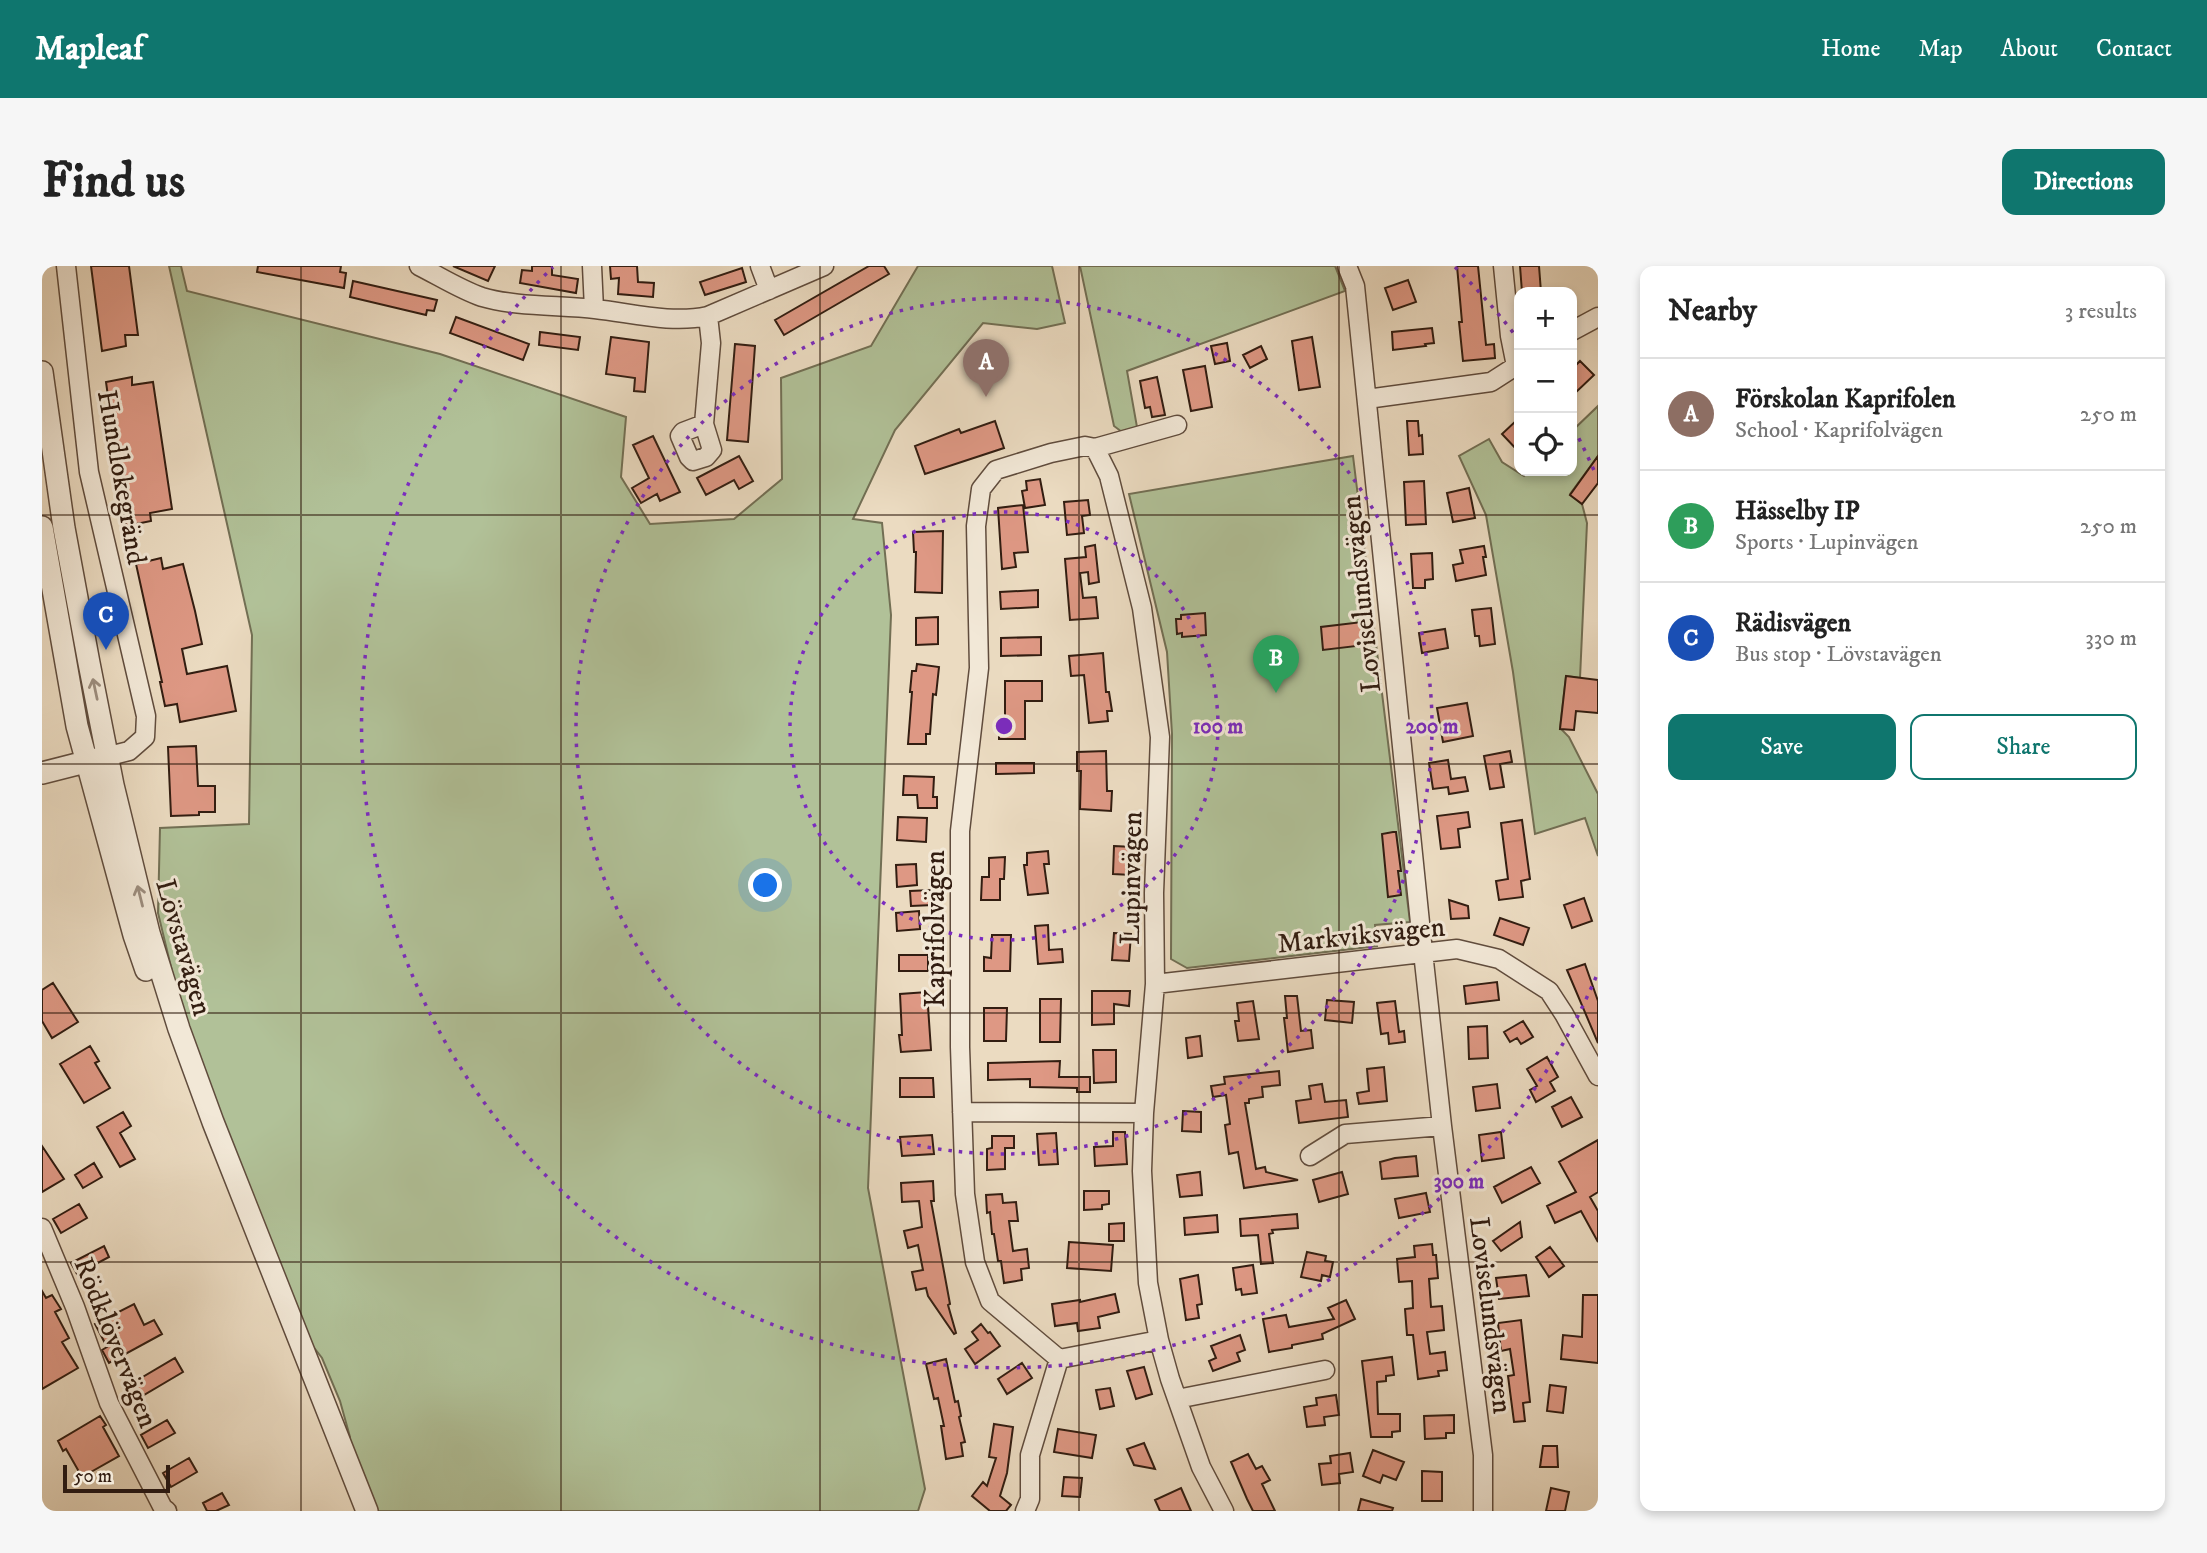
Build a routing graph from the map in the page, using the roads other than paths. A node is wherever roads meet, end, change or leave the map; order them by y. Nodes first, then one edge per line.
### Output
1 (66, 266) edge
2 (419, 266) edge
3 (592, 266) edge
4 (760, 266) edge
5 (824, 266) edge
6 (1347, 266) edge
7 (1503, 266) edge
8 (769, 290) junction
9 (594, 309) junction
10 (708, 316) junction
11 (1598, 317) edge
12 (1577, 328) edge
13 (1514, 350) edge
14 (1514, 368) edge
15 (42, 372) edge
16 (1367, 399) junction
17 (704, 424) dead end
18 (1177, 425) dead end
19 (1095, 449) junction
20 (42, 527) edge
21 (109, 756) junction
22 (85, 762) junction
23 (42, 773) edge
24 (1423, 952) junction
25 (1155, 984) junction
26 (1598, 1076) edge
27 (962, 1112) junction
28 (1144, 1113) junction
29 (1442, 1126) junction
30 (1310, 1156) dead end
31 (42, 1228) edge
32 (1159, 1340) junction
33 (1059, 1359) junction
34 (1325, 1370) dead end
35 (1177, 1399) junction
36 (167, 1511) edge
37 (355, 1511) edge
38 (367, 1511) edge
39 (1025, 1511) edge
40 (1224, 1511) edge
41 (1483, 1511) edge

1 - 21 street, Hundlokegränd
2 - 9 street
3 - 9 street
4 - 8 street
5 - 8 street
6 - 16 street, Loviselundsvägen
7 - 13 street
8 - 10 street
9 - 10 street
10 - 17 street
11 - 12 street
14 - 16 street
21 -> 15 street, Lövstavägen
16 - 24 street, Loviselundsvägen
18 - 19 street
19 - 25 street, Lupinvägen
19 - 27 street, Kaprifolvägen
20 - 22 street, Lövstavägen
21 - 22 street
38 -> 21 street, Lövstavägen
22 - 23 street
22 - 37 street, Lövstavägen
24 - 25 street, Markviksvägen
24 - 26 street, Markviksvägen
24 - 29 street, Loviselundsvägen
25 - 28 street, Lupinvägen
27 - 28 street
27 - 33 street, Kaprifolvägen
28 - 32 street, Lupinvägen
29 - 30 street
29 - 41 street, Loviselundsvägen
31 - 36 street, Rödklövervägen
32 - 33 street
32 - 35 street, Lupinvägen
33 - 39 street
34 - 35 street
35 - 40 street, Lupinvägen

